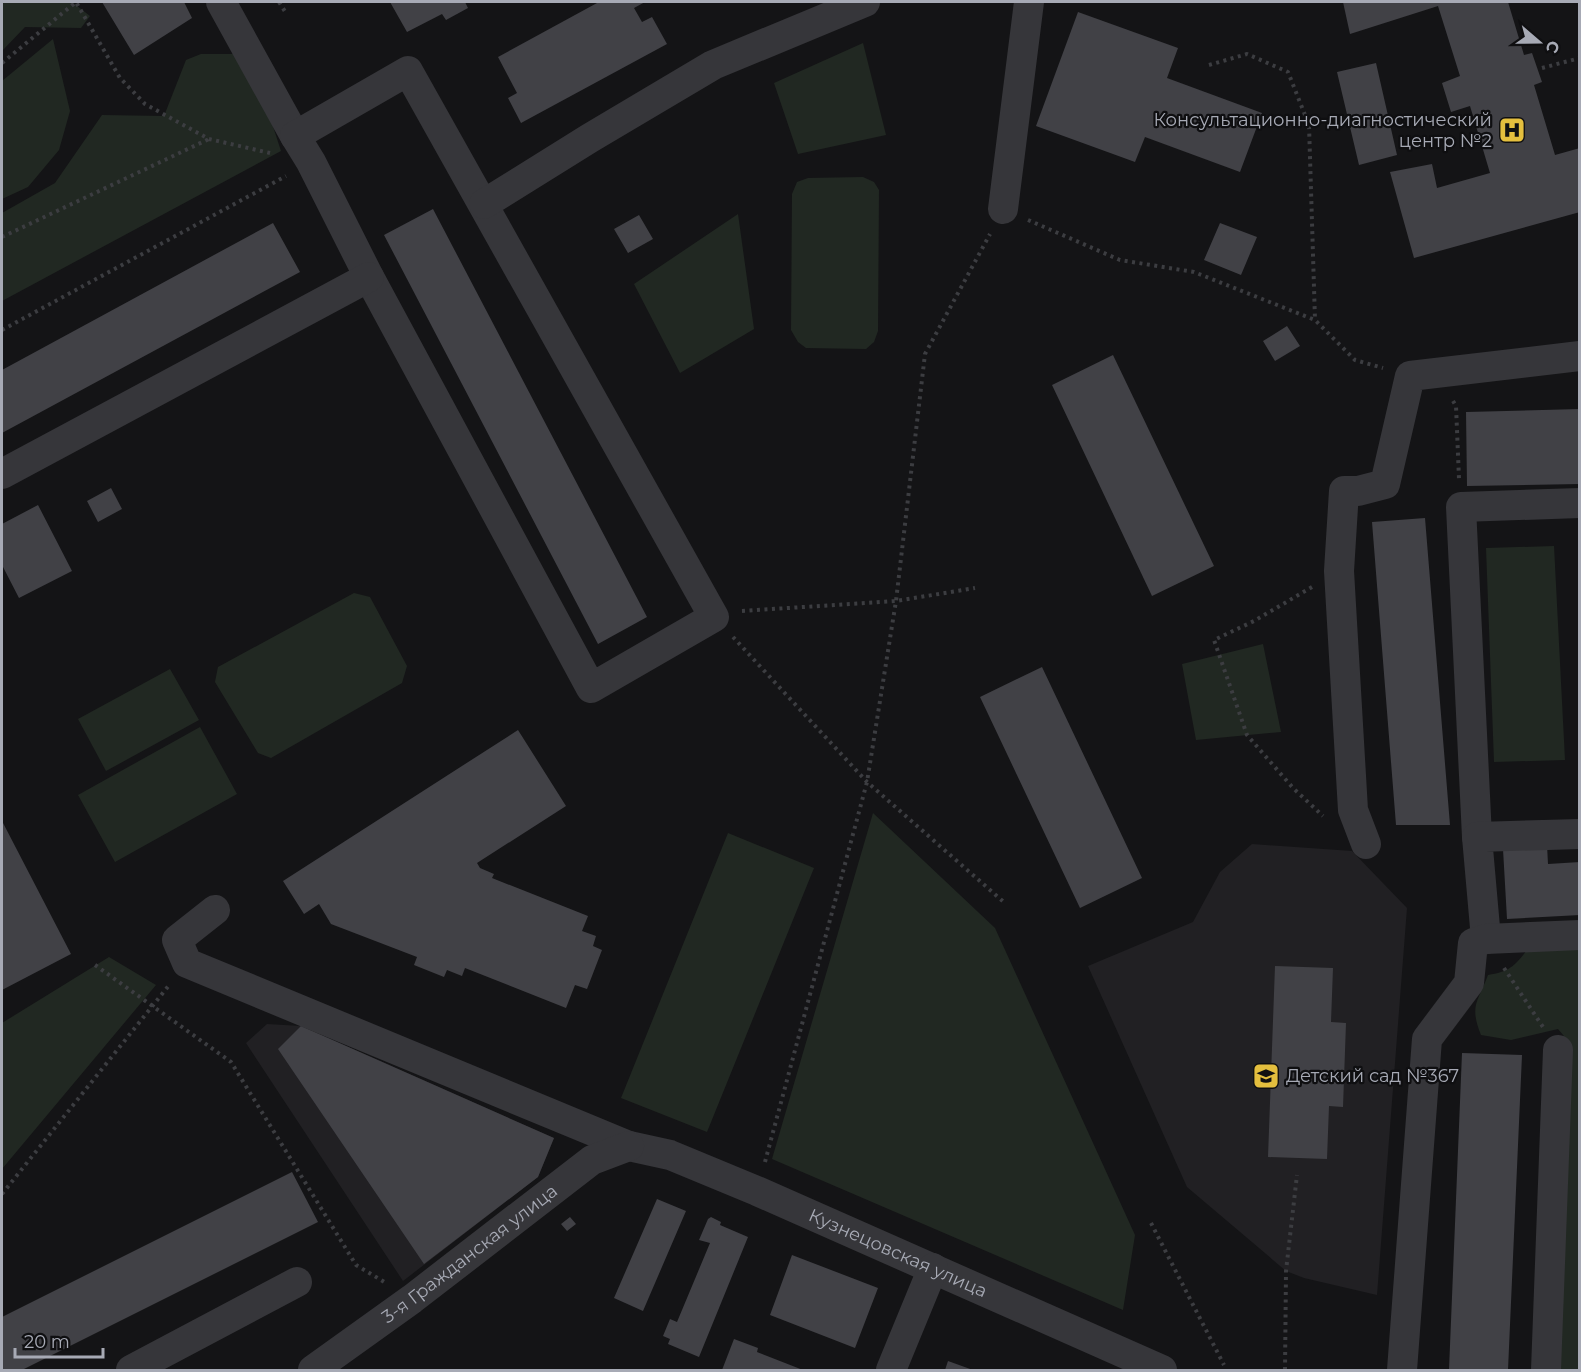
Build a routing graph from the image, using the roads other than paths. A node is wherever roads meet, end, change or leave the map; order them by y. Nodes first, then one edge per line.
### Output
1 (221, 2) edge
2 (865, 2) edge
3 (1029, 2) edge
4 (295, 136) junction
5 (484, 204) junction
6 (1003, 209) road end
7 (369, 277) junction
8 (1580, 356) edge
9 (2, 474) edge
10 (1580, 503) edge
11 (1580, 834) edge
12 (1477, 837) junction
13 (1366, 844) dead end
14 (215, 910) dead end
15 (1580, 935) edge
16 (1486, 939) junction
17 (1558, 1050) road end
18 (629, 1146) junction
19 (933, 1268) junction
20 (297, 1282) dead end
21 (131, 1371) edge
22 (314, 1371) edge
23 (891, 1371) edge
24 (1162, 1371) edge
25 (1402, 1371) edge
26 (1546, 1371) edge

1 - 4 street
2 - 5 street
3 - 6 street
4 - 5 street
4 - 7 street
5 - 7 street
7 - 9 street
8 - 13 street
10 - 12 street
11 - 12 street
12 - 16 street
14 - 18 street, Кузнецовская улица
15 - 16 street
16 - 25 street
17 - 26 street
18 - 19 street, Кузнецовская улица
18 - 22 street, 3-я Гражданская улица
19 - 23 street
19 - 24 street, Кузнецовская улица
20 - 21 street

